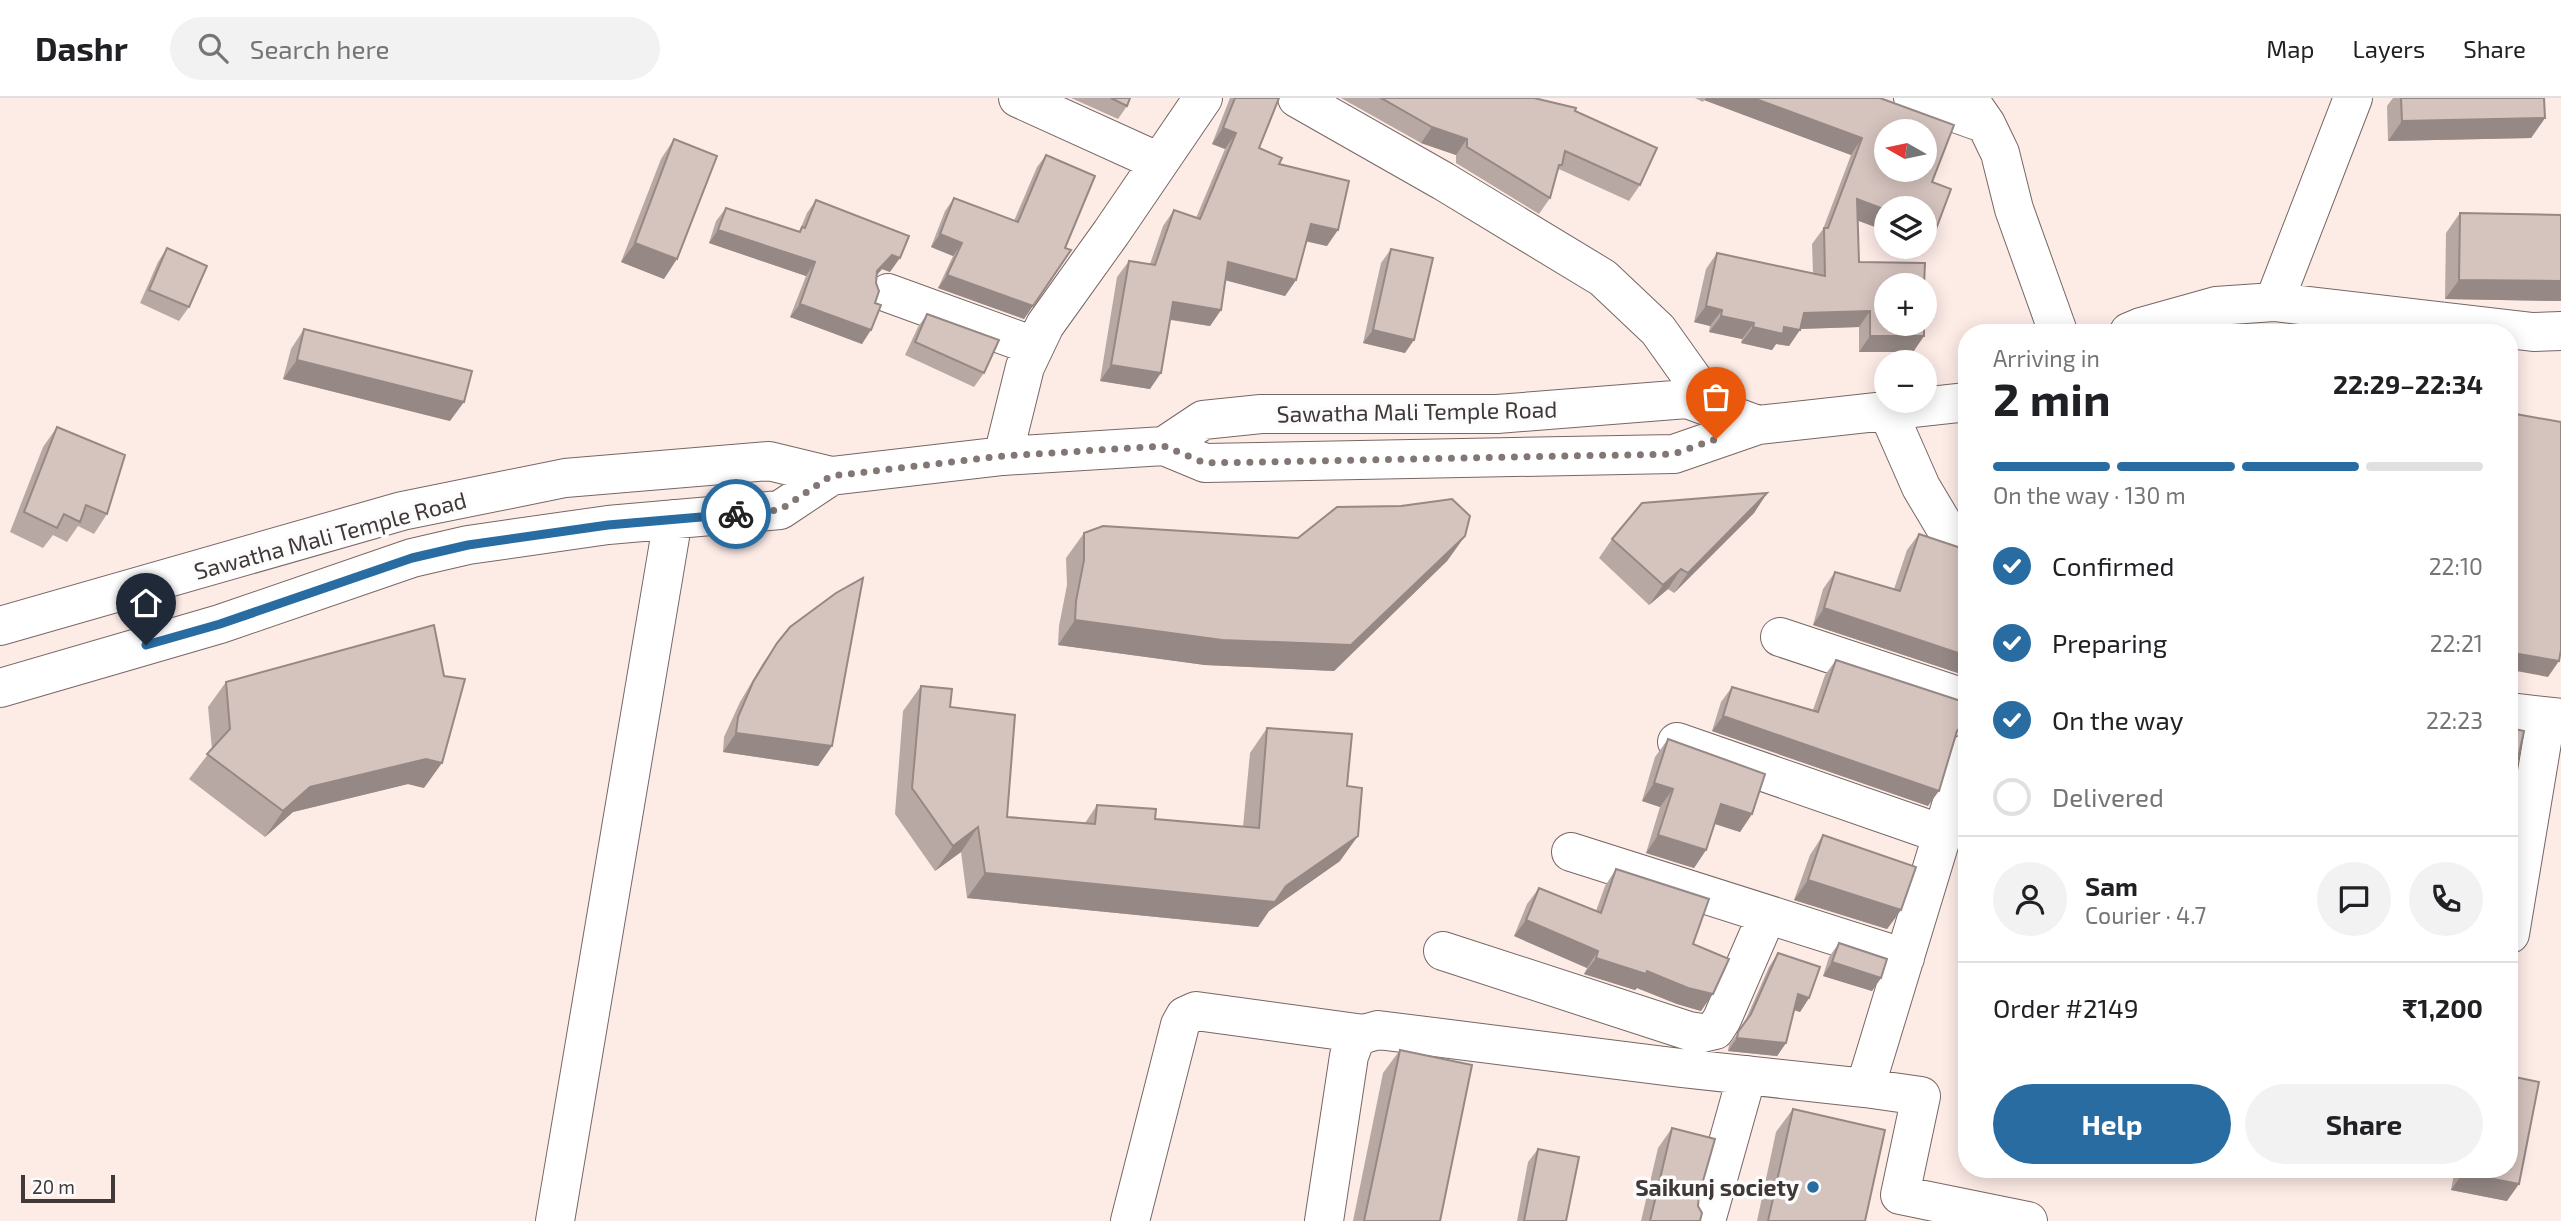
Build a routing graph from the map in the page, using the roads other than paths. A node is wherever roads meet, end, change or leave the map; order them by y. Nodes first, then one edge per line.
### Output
1 (1018, 98) edge
2 (1203, 98) edge
3 (1297, 98) edge
4 (1913, 98) edge
5 (2353, 98) edge
6 (1977, 111) edge
7 (1159, 162) junction
8 (888, 293) dead end
9 (2274, 302) junction
10 (2055, 324) edge
11 (2152, 324) edge
12 (2464, 324) edge
13 (2518, 330) edge
14 (2561, 331) edge
15 (1034, 346) junction
16 (1958, 403) edge
17 (1937, 406) edge
18 (1715, 410) junction
19 (1878, 413) edge
20 (1888, 413) edge
21 (1758, 425) junction
22 (1164, 446) junction
23 (1003, 456) junction
24 (831, 476) junction
25 (673, 519) junction
26 (1958, 538) edge
27 (0, 626) edge
28 (1780, 637) dead end
29 (0, 688) edge
30 (1958, 696) edge
31 (2539, 716) edge
32 (1677, 742) edge
33 (1958, 782) edge
34 (1942, 834) junction
35 (1571, 852) dead end
36 (2518, 874) edge
37 (1767, 915) junction
38 (1443, 951) dead end
39 (1905, 958) junction
40 (1364, 1034) junction
41 (1746, 1075) junction
42 (1865, 1088) junction
43 (555, 1221) edge
44 (1130, 1221) edge
45 (1324, 1221) edge
46 (1706, 1221) edge
47 (2028, 1221) edge

1 - 7 street
2 - 7 street
3 - 18 street
4 - 6 street
5 - 9 street
6 - 10 street
7 - 15 street
8 - 15 street
9 - 11 street
9 - 12 street
13 - 14 street
15 - 23 street
16 - 17 street, Sawatha Mali Temple Road
18 - 21 street, Sawatha Mali Temple Road
18 - 22 street, Sawatha Mali Temple Road
19 - 21 street, Sawatha Mali Temple Road
20 - 26 street
21 - 22 street, Sawatha Mali Temple Road
22 - 23 street, Sawatha Mali Temple Road
23 - 24 street, Sawatha Mali Temple Road
24 - 25 street, Sawatha Mali Temple Road
24 - 27 street, Sawatha Mali Temple Road
25 - 29 street, Sawatha Mali Temple Road
25 - 43 street
28 - 30 street
31 - 36 street
32 - 34 street
33 - 34 street
34 - 39 street
35 - 37 street
37 - 38 street
37 - 39 street
39 - 42 street
40 - 41 street
40 - 44 street
40 - 45 street
41 - 42 street
41 - 46 street
42 - 47 street

